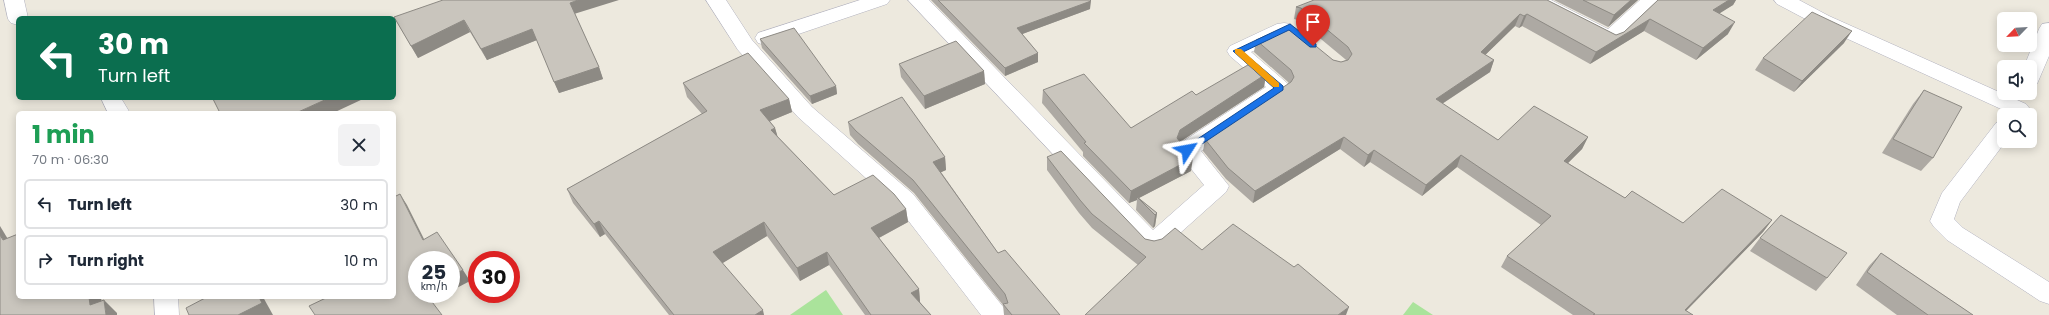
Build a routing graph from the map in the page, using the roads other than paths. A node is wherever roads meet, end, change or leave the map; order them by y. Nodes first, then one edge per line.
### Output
1 (14, 0) edge
2 (716, 0) edge
3 (880, 0) edge
4 (918, 0) edge
5 (1536, 0) edge
6 (1652, 0) edge
7 (1784, 0) edge
8 (17, 16) edge
9 (2049, 29) edge
10 (1302, 36) edge
11 (745, 45) junction
12 (2037, 61) edge
13 (112, 100) edge
14 (2019, 106) edge
15 (118, 111) edge
16 (1997, 137) edge
17 (2049, 294) edge
18 (166, 299) edge
19 (167, 315) edge
20 (995, 315) edge

1 - 8 street
2 - 11 street
3 - 11 street
4 - 10 street
5 - 6 street
7 - 14 street
9 - 12 street
11 - 20 street
13 - 15 street
16 - 17 street
18 - 19 street

